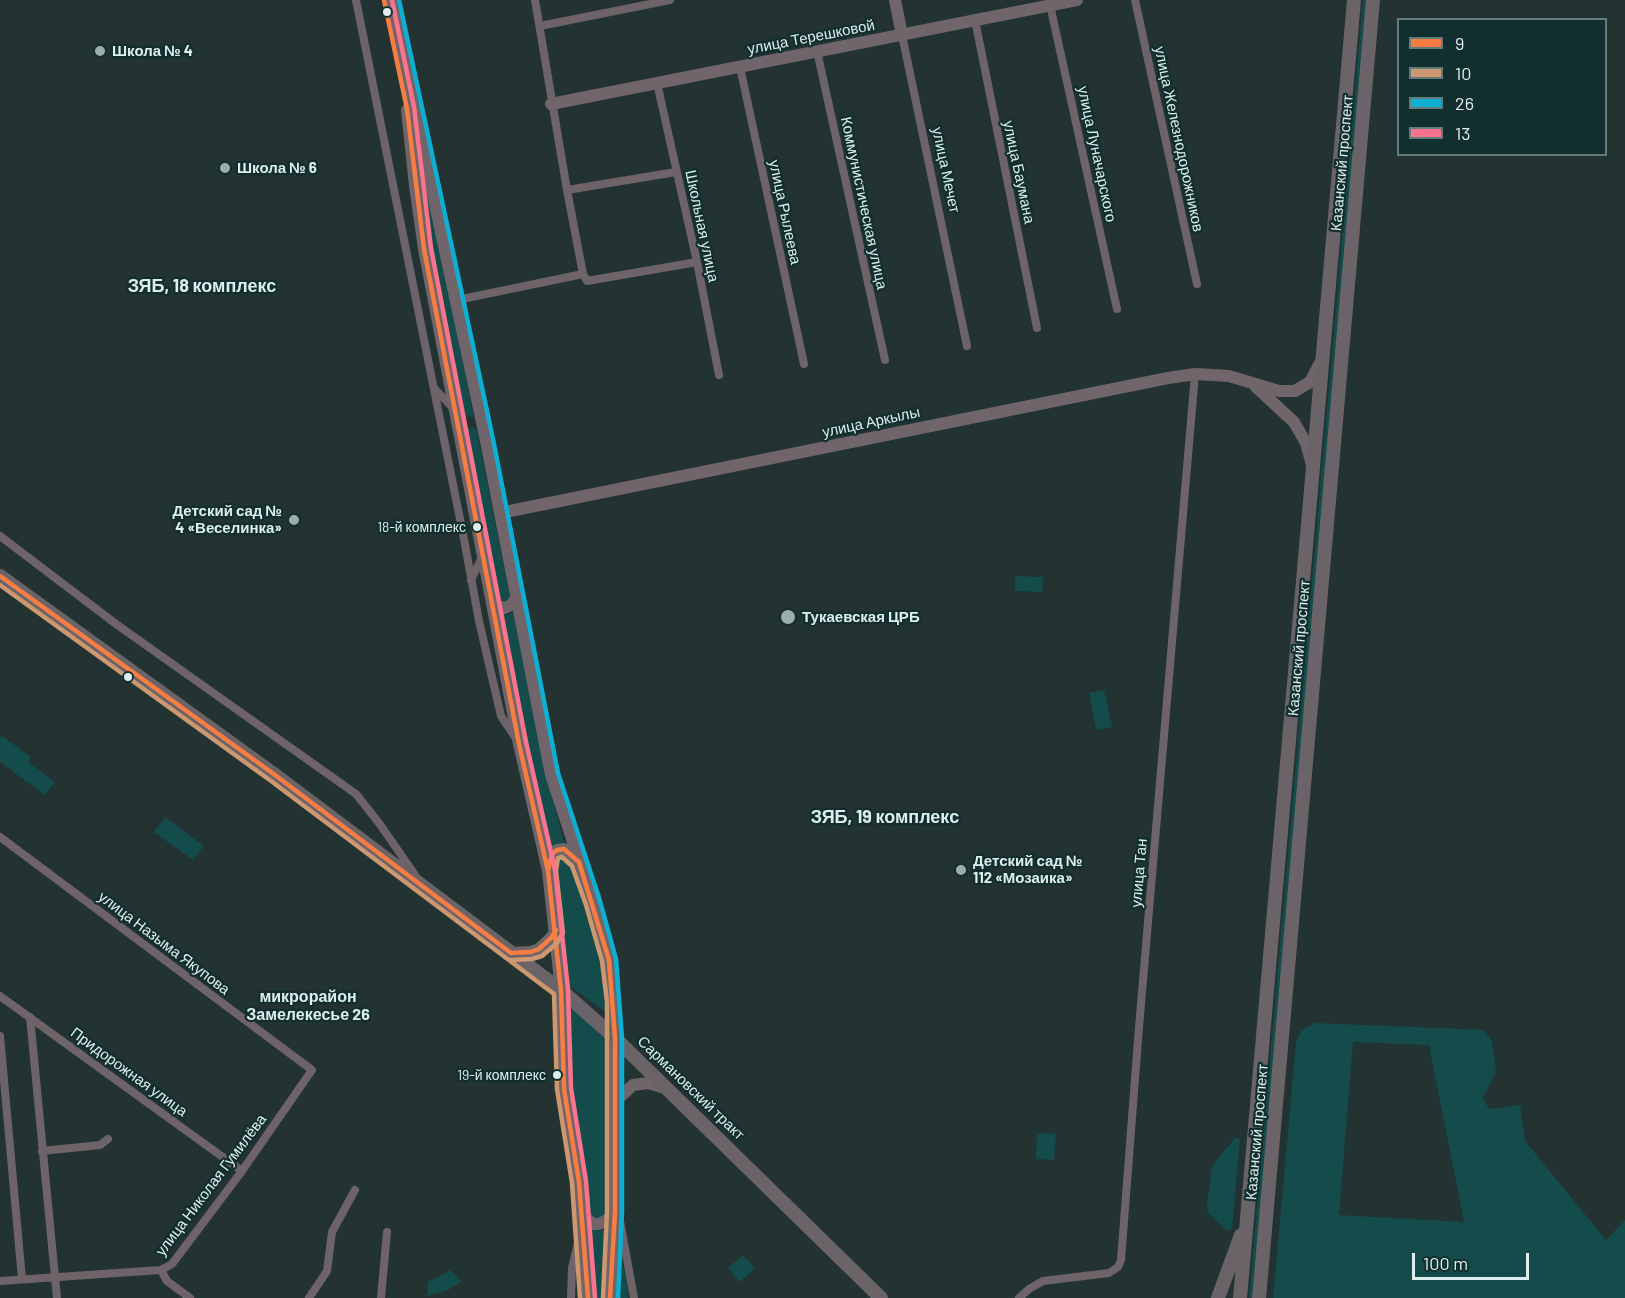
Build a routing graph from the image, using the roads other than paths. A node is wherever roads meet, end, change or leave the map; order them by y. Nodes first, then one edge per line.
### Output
1 (356, 0) edge
2 (384, 0) edge
3 (392, 0) edge
4 (535, 0) edge
5 (670, 0) edge
6 (894, 0) edge
7 (1077, 0) edge
8 (1135, 0) edge
9 (1354, 0) edge
10 (1373, 0) edge
11 (1050, 5) junction
12 (975, 20) junction
13 (540, 26) junction
14 (902, 35) junction
15 (817, 51) junction
16 (740, 67) junction
17 (657, 83) junction
18 (551, 104) junction
19 (676, 172) junction
20 (567, 190) junction
21 (697, 262) junction
22 (585, 278) junction
23 (1197, 284) dead end
24 (457, 300) junction
25 (1117, 309) dead end
26 (1037, 328) dead end
27 (967, 346) dead end
28 (885, 360) dead end
29 (1321, 361) junction
30 (804, 364) dead end
31 (1195, 374) junction
32 (719, 375) dead end
33 (1250, 382) junction
34 (434, 388) junction
35 (456, 411) junction
36 (482, 427) junction
37 (460, 432) junction
38 (1313, 471) junction
39 (500, 513) junction
40 (0, 536) edge
41 (483, 554) junction
42 (0, 576) edge
43 (471, 580) junction
44 (491, 597) junction
45 (517, 597) junction
46 (519, 744) junction
47 (0, 837) edge
48 (579, 862) junction
49 (548, 871) junction
50 (422, 886) junction
51 (556, 930) junction
52 (511, 952) junction
53 (561, 990) junction
54 (0, 996) edge
55 (30, 1017) junction
56 (0, 1036) edge
57 (615, 1038) junction
58 (312, 1070) joint
59 (665, 1088) junction
60 (615, 1102) junction
61 (108, 1139) dead end
62 (42, 1151) junction
63 (242, 1170) junction
64 (355, 1190) dead end
65 (614, 1190) junction
66 (582, 1209) junction
67 (615, 1211) junction
68 (1247, 1219) junction
69 (582, 1223) junction
70 (387, 1232) dead end
71 (161, 1270) junction
72 (54, 1276) junction
73 (22, 1279) junction
74 (0, 1281) edge
75 (633, 1296) edge
76 (57, 1298) edge
77 (190, 1298) edge
78 (309, 1298) edge
79 (381, 1298) edge
80 (571, 1298) edge
81 (588, 1298) edge
82 (610, 1298) edge
83 (881, 1298) edge
84 (1019, 1298) edge
85 (1218, 1298) edge
86 (1240, 1298) edge
87 (1259, 1298) edge

1 - 34 street
2 - 35 main road
3 - 24 main road
4 - 13 street
5 - 13 street
6 - 14 main road, улица Мечет
7 - 11 main road, улица Терешковой
8 - 23 street, улица Железнодорожников
9 - 29 main road, Казанский проспект
10 - 87 main road, Казанский проспект
11 - 12 main road, улица Терешковой
11 - 25 street, улица Луначарского
12 - 14 main road, улица Терешковой
12 - 26 street, улица Баумана
13 - 18 street
14 - 15 main road, улица Терешковой
14 - 27 street, улица Мечет
15 - 16 main road, улица Терешковой
15 - 28 street, Коммунистическая улица
16 - 17 main road, улица Терешковой
16 - 30 street, улица Рылеева
17 - 18 main road, улица Терешковой
17 - 19 street, Школьная улица
18 - 20 street
19 - 20 street
19 - 21 street, Школьная улица
20 - 22 street
21 - 22 street
21 - 32 street, Школьная улица
22 - 24 street
24 - 36 main road
29 - 33 main road, улица Аркылы
29 - 38 main road, Казанский проспект
31 - 33 main road, улица Аркылы
31 - 39 main road, улица Аркылы
31 - 84 street, улица Тан
33 - 38 main road
34 - 35 street
34 - 43 street
35 - 37 main road
36 - 37 main road
36 - 39 main road
37 - 41 main road
38 - 68 main road, Казанский проспект
39 - 45 main road
40 - 50 street
41 - 43 street
41 - 44 main road
42 - 50 main road, Сармановский тракт
43 - 46 street
44 - 45 main road
44 - 46 main road
45 - 48 main road
46 - 49 main road
47 - 58 street, улица Назыма Якупова
48 - 49 main road
48 - 57 main road
49 - 51 main road
50 - 52 main road, Сармановский тракт
51 - 52 main road
51 - 53 main road
52 - 53 main road, Сармановский тракт
53 - 57 main road, Сармановский тракт
53 - 66 main road
54 - 55 street, Придорожная улица
55 - 62 street
55 - 63 street, Придорожная улица
56 - 73 street
57 - 59 main road, Сармановский тракт
57 - 60 main road
58 - 63 street, улица Николая Гумилёва
59 - 60 main road
59 - 83 main road, Сармановский тракт
60 - 65 main road
61 - 62 street
62 - 72 street
63 - 71 street, улица Николая Гумилёва
64 - 78 street
65 - 67 main road
65 - 75 street
66 - 67 main road
66 - 69 main road
67 - 82 main road
68 - 85 main road
68 - 86 main road, Казанский проспект
69 - 80 street
69 - 81 main road
70 - 79 street
71 - 72 street, улица Николая Гумилёва
71 - 77 street
72 - 73 street, улица Николая Гумилёва
72 - 76 street
73 - 74 street, улица Николая Гумилёва

